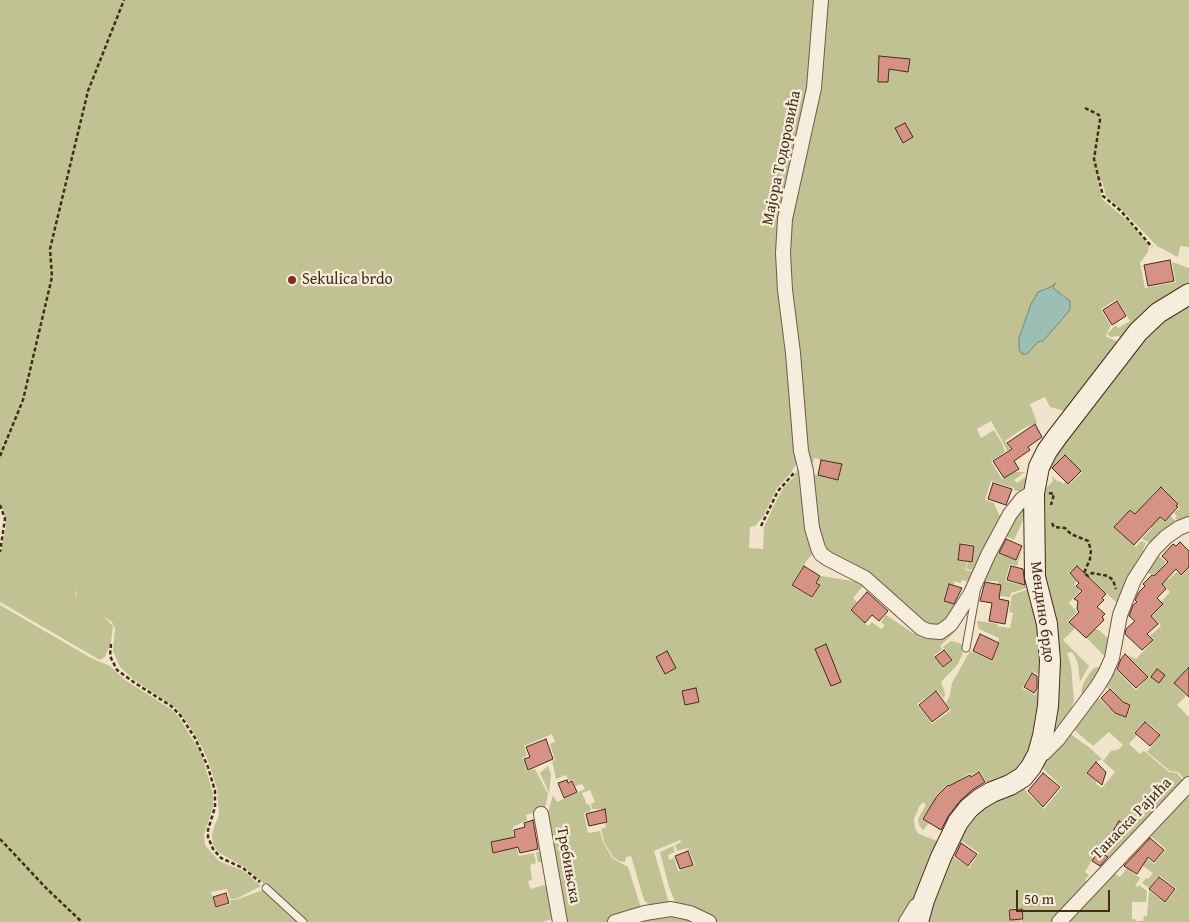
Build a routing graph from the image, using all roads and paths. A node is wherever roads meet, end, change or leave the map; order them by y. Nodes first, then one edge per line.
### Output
1 (124, 0) edge
2 (821, 0) edge
3 (1085, 108) dead end
4 (1152, 247) dead end
5 (1189, 294) edge
6 (0, 456) edge
7 (804, 460) junction
8 (1034, 496) junction
9 (0, 506) edge
10 (1051, 511) dead end
11 (1052, 518) dead end
12 (1189, 524) edge
13 (761, 526) dead end
14 (0, 552) edge
15 (976, 583) junction
16 (1125, 601) junction
17 (111, 644) dead end
18 (966, 648) dead end
19 (1038, 754) junction
20 (1189, 784) edge
21 (541, 814) dead end
22 (0, 839) edge
23 (266, 888) joint
24 (924, 900) junction
25 (82, 922) edge
26 (304, 922) edge
27 (560, 922) edge
28 (615, 922) edge
29 (709, 922) edge
30 (906, 922) edge
31 (918, 922) edge
32 (1060, 922) edge

1 - 6 path
2 - 7 street, Мајора Тодоровића
3 - 4 path
5 - 8 street, Мендино брдо
7 - 13 path
7 - 15 street
8 - 10 path
8 - 15 street
8 - 19 street, Мендино брдо
9 - 14 path
11 - 16 path
12 - 16 street
15 - 18 lane
16 - 19 street
17 - 23 path
19 - 24 street, Мендино брдо
20 - 32 street, Танаска Рајића
21 - 27 street, Требињска
22 - 25 path
23 - 26 lane
24 - 30 street
24 - 31 street, Мендино брдо
28 - 29 street

